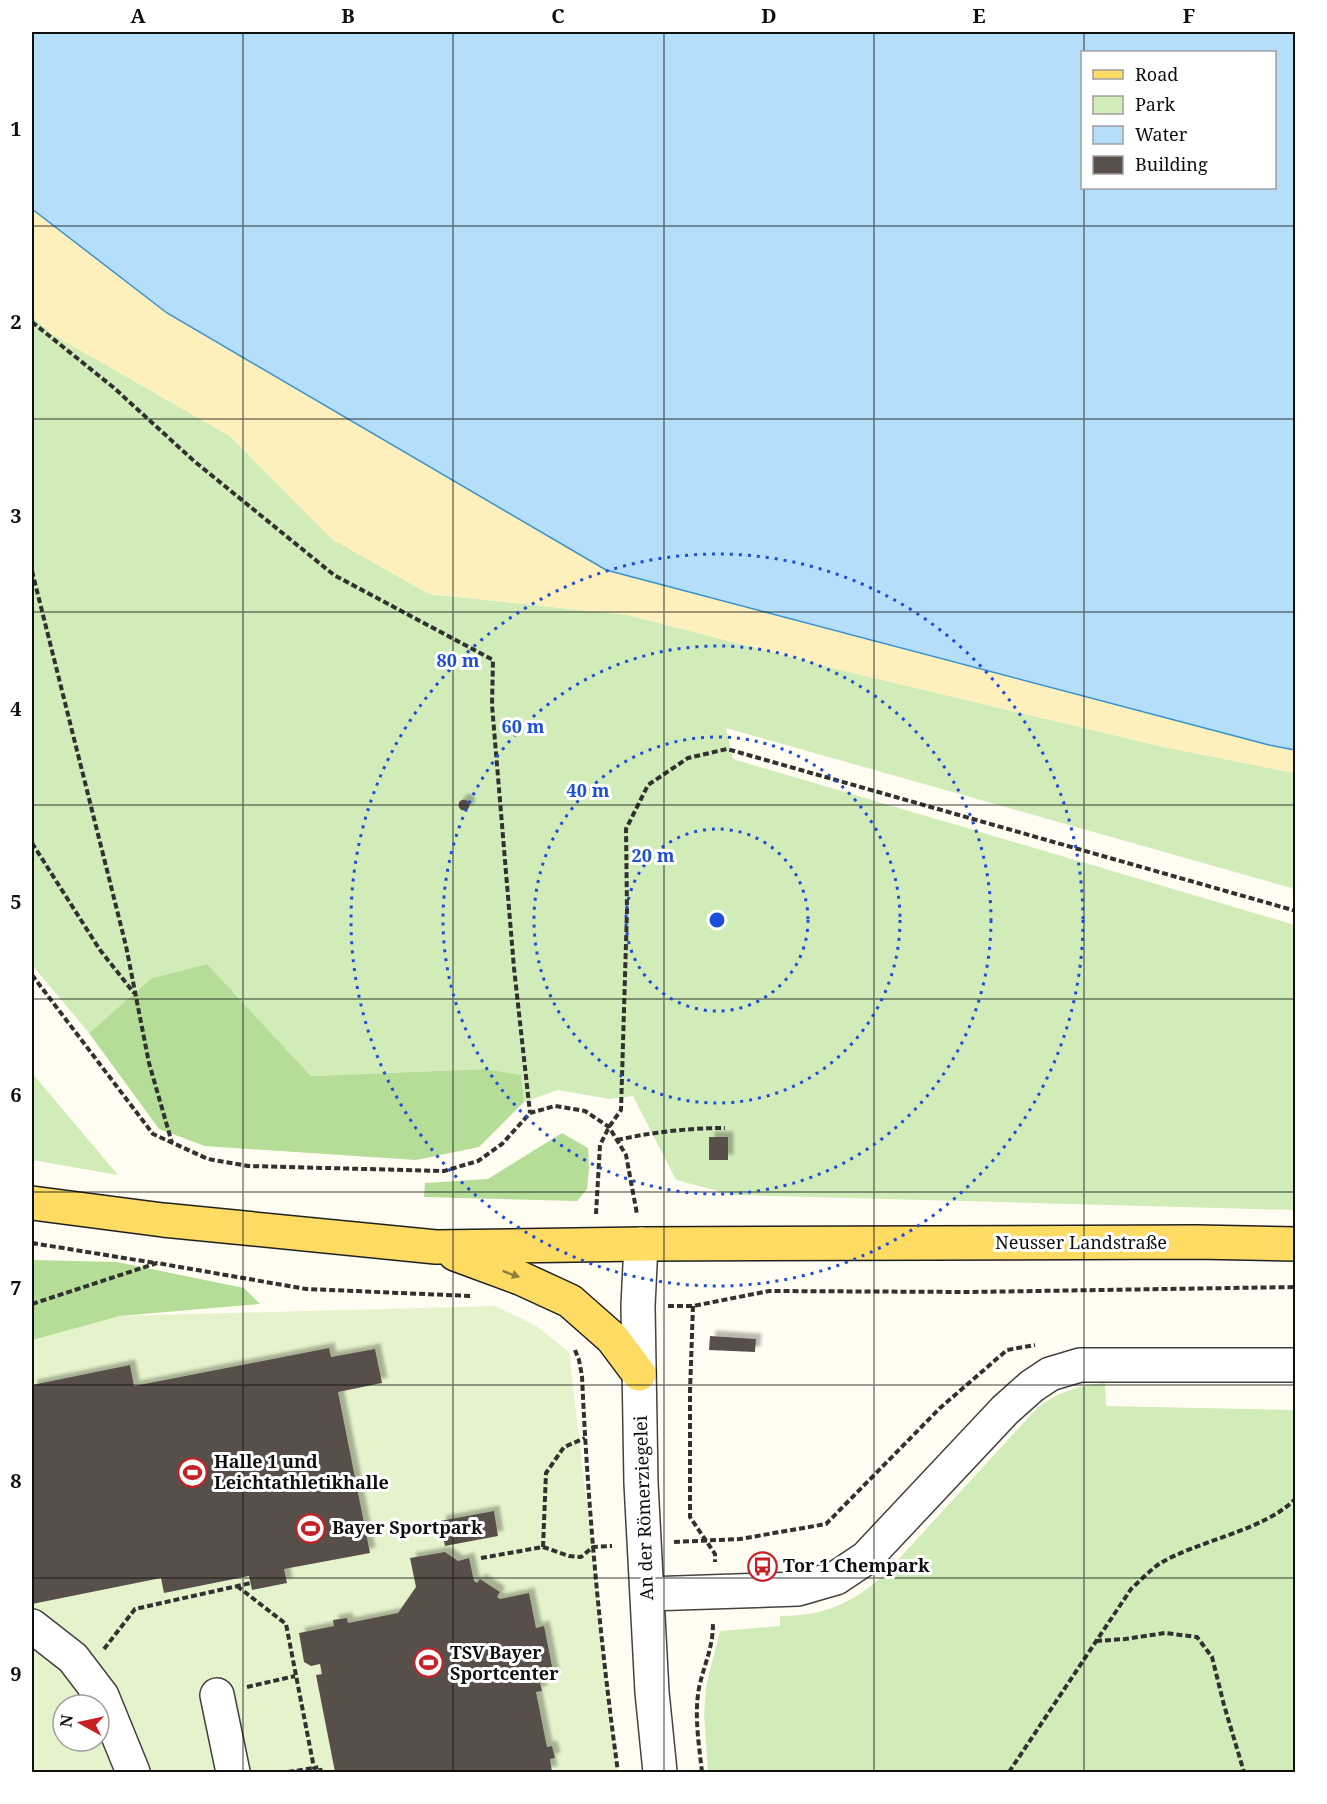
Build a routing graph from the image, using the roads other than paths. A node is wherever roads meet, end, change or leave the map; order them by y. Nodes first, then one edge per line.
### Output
1 (32, 1203) edge
2 (641, 1244) junction
3 (1296, 1244) edge
4 (436, 1247) junction
5 (1296, 1365) edge
6 (639, 1374) junction
7 (648, 1594) junction
8 (32, 1626) edge
9 (217, 1695) road end
10 (133, 1773) edge
11 (233, 1773) edge
12 (660, 1773) edge

1 - 4 main road
2 - 3 main road, Neusser Landstraße
2 - 4 main road, Neusser Landstraße
2 - 6 street, An der Römerziegelei
4 -> 6 main road
5 - 7 street
6 - 7 street, An der Römerziegelei
7 - 12 street, An der Römerziegelei
8 - 10 street
9 - 11 street

